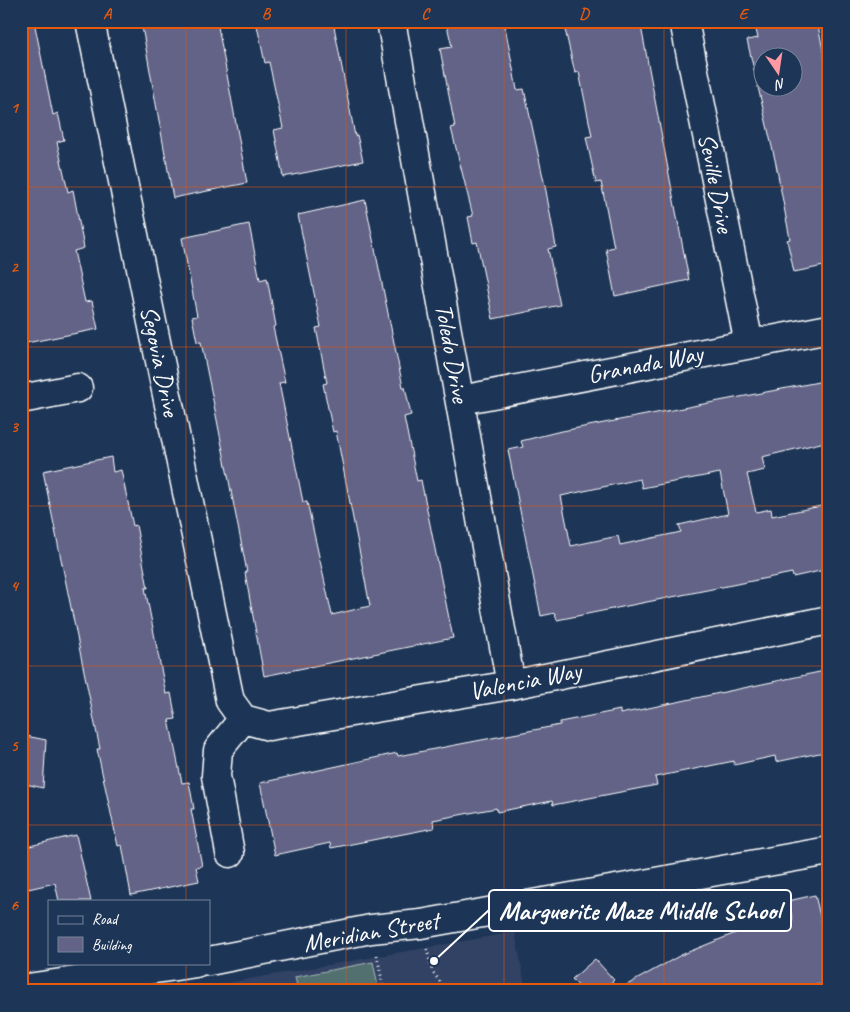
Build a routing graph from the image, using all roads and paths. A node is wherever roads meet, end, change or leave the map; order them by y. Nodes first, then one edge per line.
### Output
1 (90, 21) edge
2 (391, 21) edge
3 (684, 21) edge
4 (829, 329) edge
5 (749, 344) junction
6 (78, 388) dead end
7 (21, 399) edge
8 (461, 400) junction
9 (829, 620) edge
10 (511, 685) junction
11 (237, 710) junction
12 (829, 852) edge
13 (230, 853) dead end
14 (421, 924) junction
15 (371, 930) junction
16 (210, 961) edge
17 (189, 964) edge
18 (21, 989) edge
19 (384, 991) edge
20 (447, 991) edge

1 - 11 street, Segovia Drive
2 - 8 street, Toledo Drive
3 - 5 street, Seville Drive
4 - 5 street, Granada Way
5 - 8 street, Granada Way
6 - 7 street
8 - 10 street, Toledo Drive
9 - 10 street, Valencia Way
10 - 11 street, Valencia Way
11 - 13 street
12 - 14 street, Meridian Street
14 - 15 street, Meridian Street
14 - 20 path
15 - 16 street, Meridian Street
15 - 19 path
17 - 18 street

